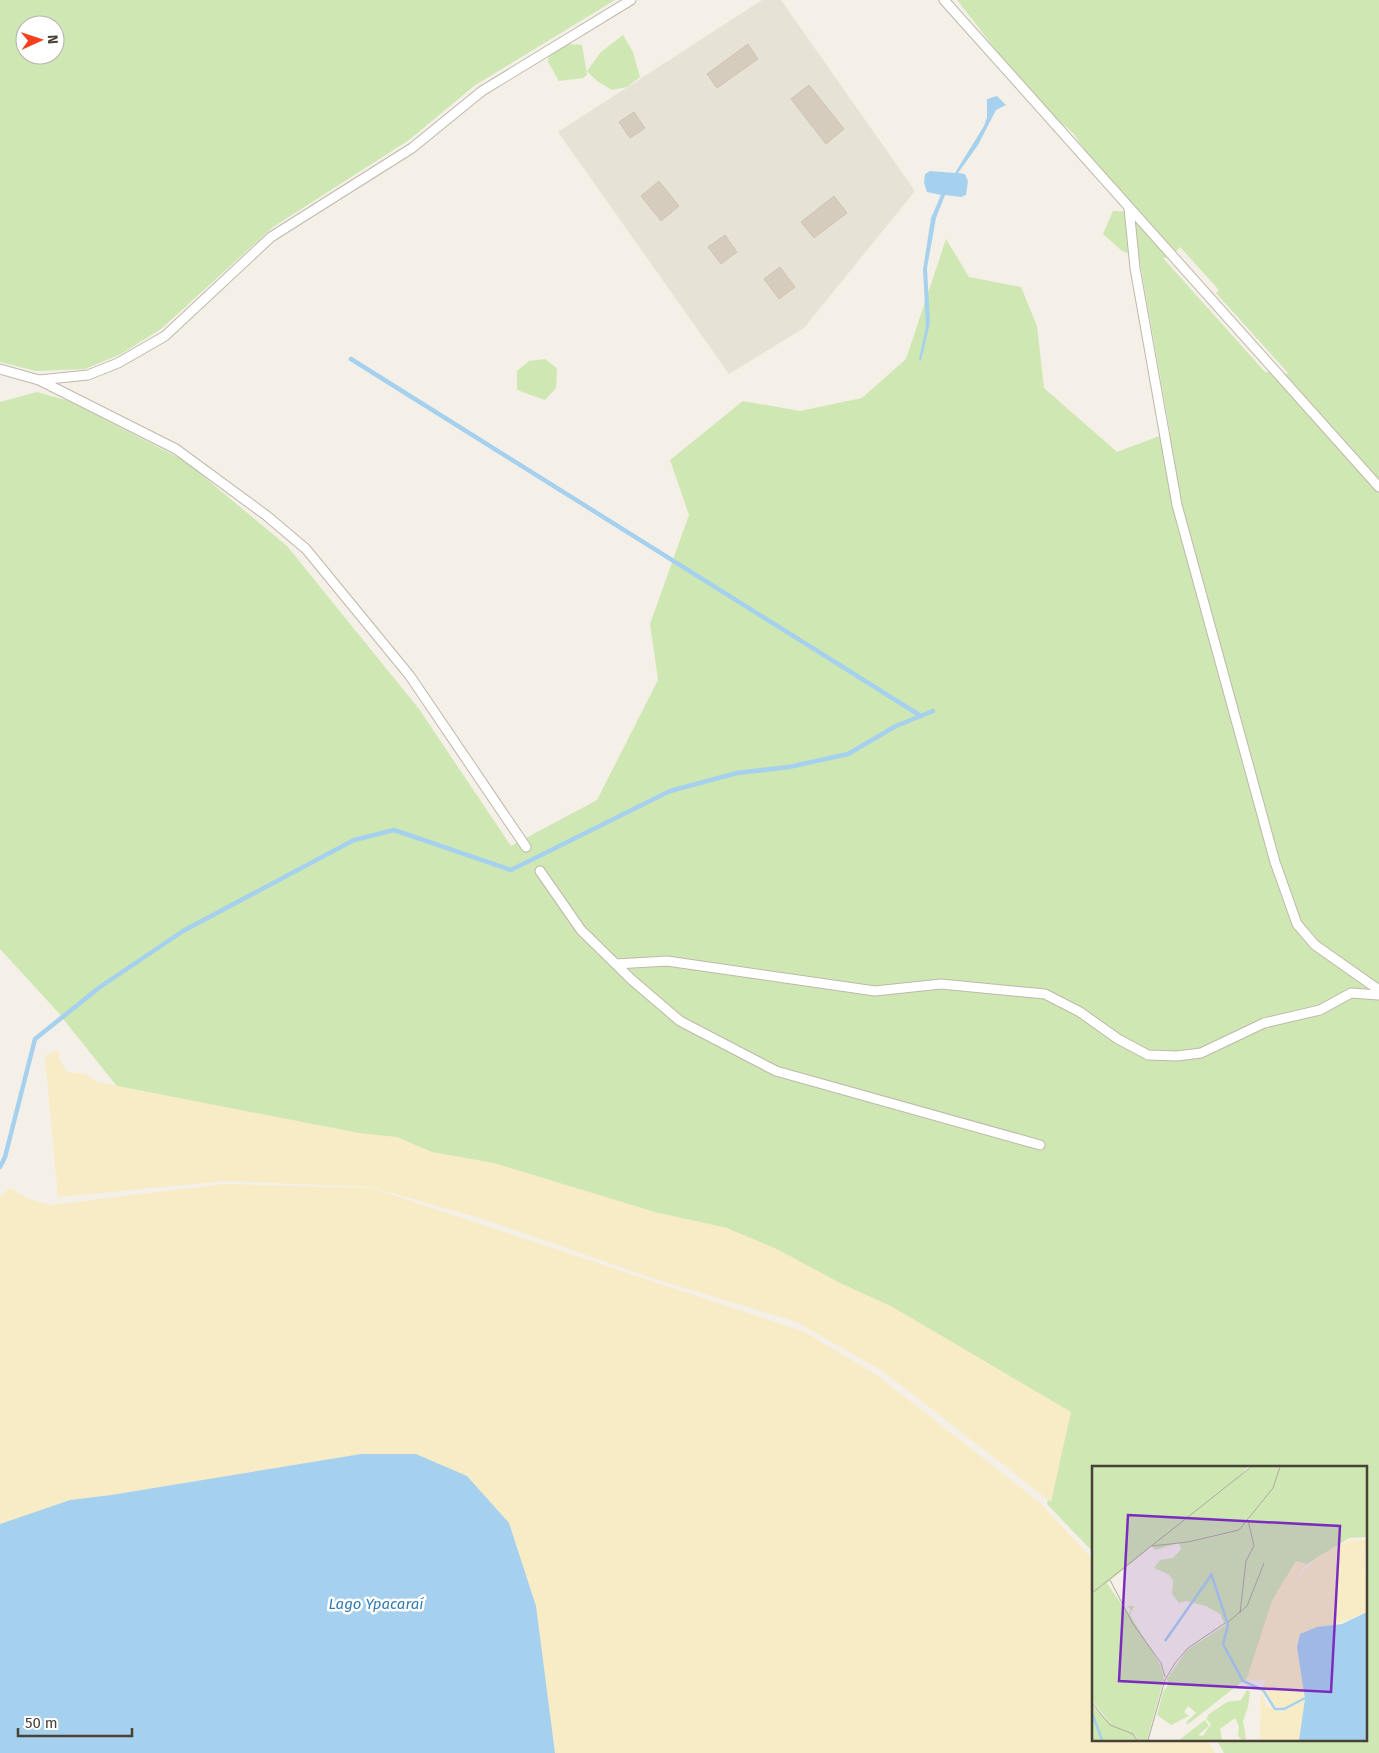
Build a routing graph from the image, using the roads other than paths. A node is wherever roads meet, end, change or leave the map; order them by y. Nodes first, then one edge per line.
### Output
1 (631, 0) edge
2 (944, 0) edge
3 (1129, 208) junction
4 (0, 370) edge
5 (39, 380) junction
6 (1379, 487) edge
7 (526, 847) dead end
8 (540, 870) dead end
9 (616, 964) junction
10 (1379, 990) edge
11 (1379, 995) edge
12 (1040, 1146) dead end

1 - 5 lane
2 - 3 lane
3 - 6 lane
3 - 10 lane
4 - 5 lane
5 - 7 lane
8 - 9 lane
9 - 11 lane
9 - 12 lane

